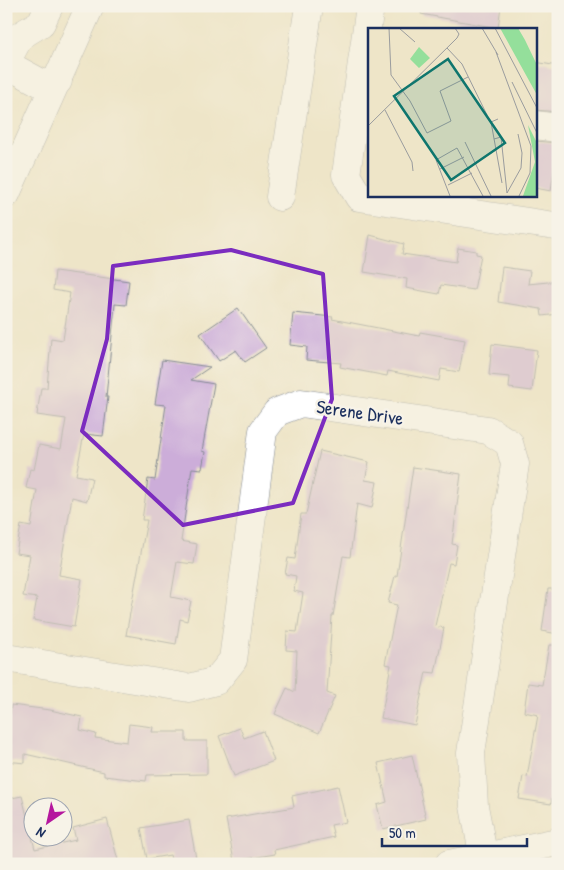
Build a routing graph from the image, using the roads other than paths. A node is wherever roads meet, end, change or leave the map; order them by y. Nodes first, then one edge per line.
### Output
1 (50, 6) edge
2 (90, 6) edge
3 (309, 6) edge
4 (370, 6) edge
5 (368, 28) edge
6 (368, 32) edge
7 (6, 63) edge
8 (58, 82) junction
9 (363, 98) edge
10 (536, 125) edge
11 (558, 128) edge
12 (6, 194) edge
13 (280, 197) dead end
14 (558, 225) edge
15 (6, 658) edge
16 (558, 842) edge
17 (484, 860) edge
18 (448, 864) edge

1 - 7 street
2 - 8 street
3 - 13 street
4 - 5 street
6 - 9 street
7 - 8 street
8 - 12 street
9 - 14 street
10 - 11 street
15 - 17 street, Serene Drive
16 - 17 street
17 - 18 street

